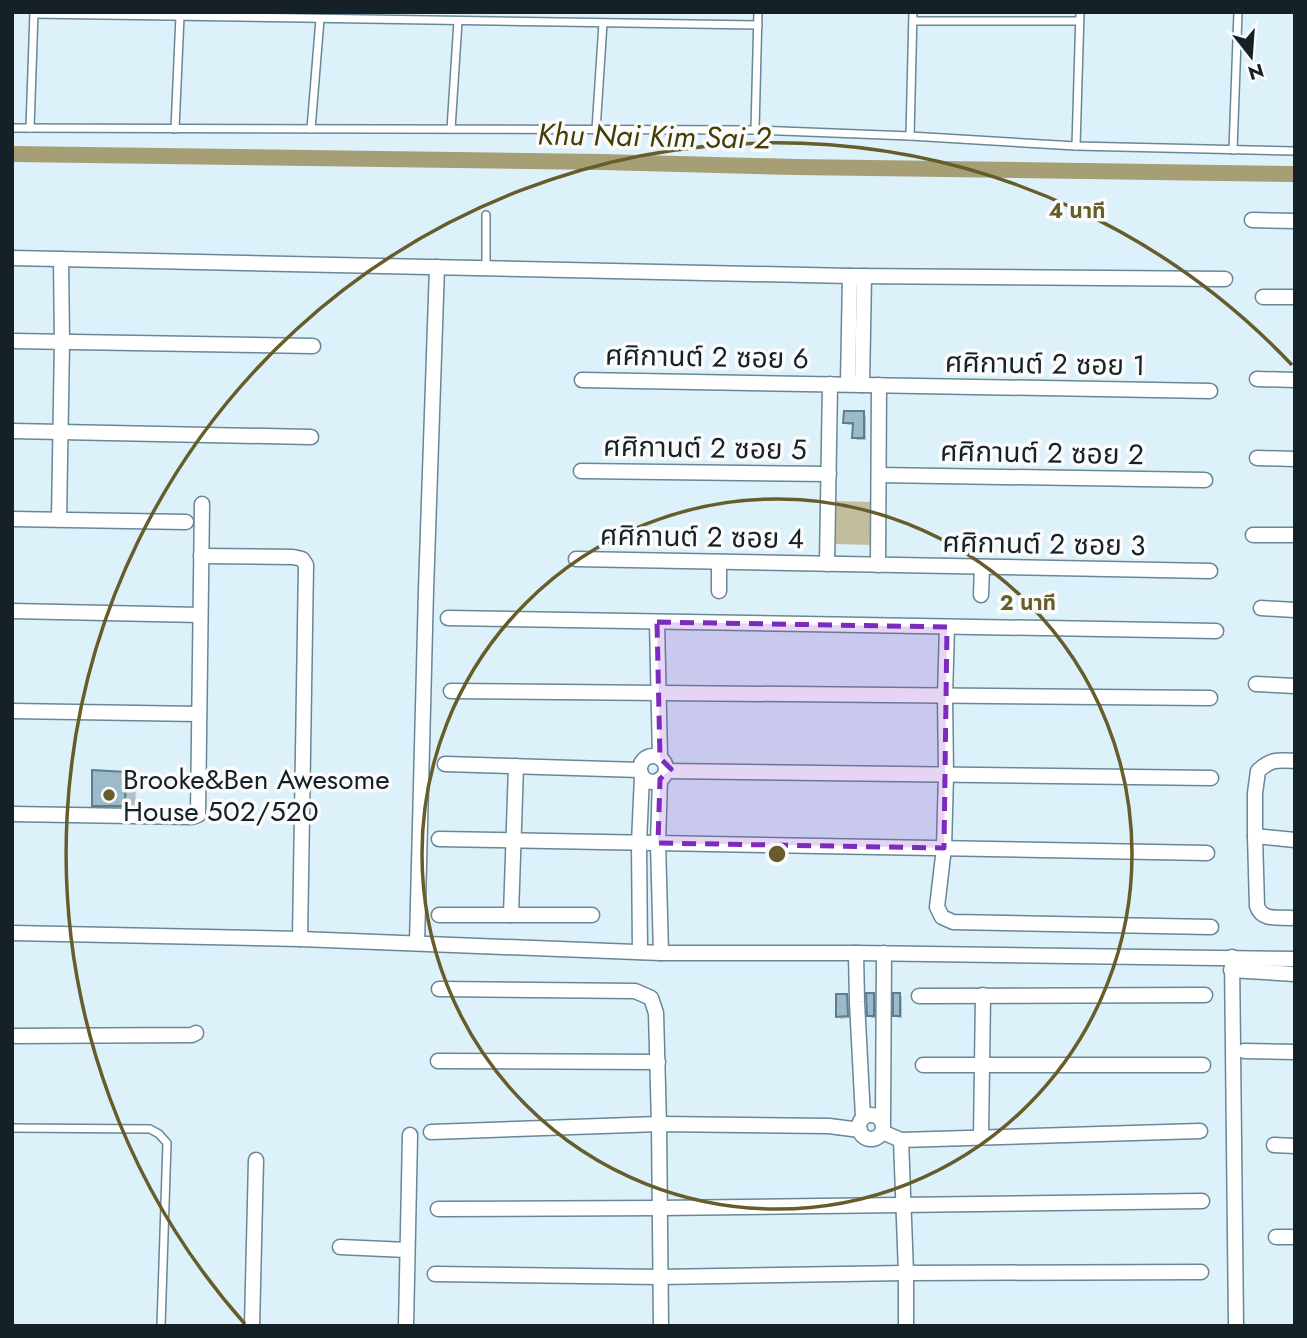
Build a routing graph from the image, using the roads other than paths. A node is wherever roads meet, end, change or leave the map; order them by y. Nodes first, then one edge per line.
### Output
1 (758, 12) edge
2 (1237, 12) edge
3 (34, 13) edge
4 (180, 16) junction
5 (913, 17) edge
6 (1079, 17) edge
7 (320, 19) junction
8 (458, 21) junction
9 (603, 23) junction
10 (758, 25) junction
11 (12, 128) edge
12 (30, 128) junction
13 (175, 129) junction
14 (311, 129) junction
15 (451, 129) junction
16 (596, 130) junction
17 (755, 130) junction
18 (910, 136) junction
19 (1076, 146) junction
20 (1233, 149) junction
21 (1295, 151) edge
22 (486, 215) dead end
23 (1252, 220) dead end
24 (1295, 221) edge
25 (12, 258) edge
26 (61, 259) junction
27 (437, 267) junction
28 (486, 268) junction
29 (857, 276) junction
30 (1225, 279) dead end
31 (1263, 297) dead end
32 (1295, 297) edge
33 (12, 341) edge
34 (62, 342) junction
35 (313, 346) dead end
36 (1257, 379) dead end
37 (582, 380) dead end
38 (1295, 380) edge
39 (830, 384) junction
40 (855, 385) junction
41 (879, 385) junction
42 (1210, 391) dead end
43 (12, 431) edge
44 (60, 432) junction
45 (311, 437) dead end
46 (1257, 458) dead end
47 (1295, 459) edge
48 (581, 471) dead end
49 (829, 474) junction
50 (879, 475) junction
51 (1205, 480) dead end
52 (202, 504) dead end
53 (12, 519) edge
54 (59, 519) junction
55 (186, 522) dead end
56 (1253, 535) dead end
57 (1295, 535) edge
58 (201, 556) junction
59 (576, 559) dead end
60 (719, 562) junction
61 (828, 564) junction
62 (878, 565) junction
63 (982, 567) junction
64 (1210, 571) dead end
65 (719, 591) dead end
66 (981, 595) dead end
67 (1261, 608) dead end
68 (1295, 610) edge
69 (12, 611) edge
70 (200, 615) junction
71 (448, 618) dead end
72 (657, 622) junction
73 (947, 627) junction
74 (1216, 631) dead end
75 (1256, 684) dead end
76 (1295, 686) edge
77 (451, 691) dead end
78 (659, 694) junction
79 (945, 696) junction
80 (1210, 698) dead end
81 (12, 711) edge
82 (199, 714) junction
83 (1295, 761) edge
84 (445, 764) dead end
85 (516, 766) junction
86 (662, 769) junction
87 (641, 773) junction
88 (946, 774) junction
89 (1210, 778) dead end
90 (12, 814) edge
91 (1255, 836) junction
92 (439, 839) dead end
93 (1295, 840) edge
94 (514, 842) junction
95 (639, 843) junction
96 (658, 843) junction
97 (944, 848) junction
98 (1207, 853) dead end
99 (439, 915) dead end
100 (511, 915) junction
101 (592, 915) dead end
102 (1291, 918) dead end
103 (1210, 926) dead end
104 (12, 933) edge
105 (300, 939) junction
106 (417, 943) junction
107 (640, 952) junction
108 (660, 953) junction
109 (856, 953) junction
110 (884, 953) junction
111 (1295, 960) edge
112 (1232, 964) junction
113 (1295, 974) edge
114 (439, 989) dead end
115 (983, 995) junction
116 (1205, 995) dead end
117 (919, 996) dead end
118 (196, 1034) dead end
119 (12, 1036) edge
120 (1244, 1051) dead end
121 (1295, 1052) edge
122 (438, 1061) dead end
123 (658, 1062) junction
124 (923, 1065) dead end
125 (982, 1065) junction
126 (1203, 1065) dead end
127 (659, 1124) junction
128 (861, 1124) junction
129 (12, 1128) edge
130 (883, 1128) junction
131 (1200, 1131) dead end
132 (431, 1132) dead end
133 (410, 1135) dead end
134 (981, 1138) junction
135 (901, 1140) junction
136 (1274, 1145) dead end
137 (1295, 1146) edge
138 (256, 1160) dead end
139 (1202, 1201) dead end
140 (902, 1205) junction
141 (660, 1208) junction
142 (438, 1209) dead end
143 (1276, 1237) dead end
144 (1295, 1237) edge
145 (340, 1247) dead end
146 (407, 1250) junction
147 (1201, 1272) dead end
148 (906, 1273) junction
149 (435, 1274) dead end
150 (660, 1277) junction
151 (161, 1326) edge
152 (252, 1326) edge
153 (406, 1326) edge
154 (661, 1326) edge
155 (906, 1326) edge
156 (1236, 1326) edge

1 - 10 lane
2 - 20 lane
3 - 4 lane
3 - 12 lane
4 - 7 lane
4 - 13 lane
5 - 6 lane
5 - 18 lane
6 - 19 lane
7 - 8 lane
7 - 14 lane
8 - 9 lane
8 - 15 lane
9 - 10 lane
9 - 16 lane
10 - 17 lane
11 - 12 lane
12 - 13 lane
13 - 14 lane
14 - 15 lane
15 - 16 lane
16 - 17 lane
17 - 18 lane
18 - 19 lane
19 - 20 lane
20 - 21 lane
22 - 28 lane
23 - 24 street
25 - 26 street
26 - 27 street
26 - 34 street
27 - 28 street
27 - 106 street
28 - 29 street
29 - 30 street
29 - 40 street
31 - 32 street
33 - 34 street
34 - 35 street
34 - 44 street
36 - 38 street
37 - 39 street, ศศิกานต์ 2 ซอย 6
39 - 40 street, ศศิกานต์ 2 ซอย 6
39 - 49 street
40 - 41 street, ศศิกานต์ 2 ซอย 1
41 - 42 street, ศศิกานต์ 2 ซอย 1
41 - 50 street
43 - 44 street
44 - 45 street
44 - 54 street
46 - 47 street
48 - 49 street, ศศิกานต์ 2 ซอย 5
49 - 61 street
50 - 51 street, ศศิกานต์ 2 ซอย 2
50 - 62 street
52 - 58 street
53 - 54 street
54 - 55 street
56 - 57 street
58 - 70 street
58 - 105 street
59 - 60 street, ศศิกานต์ 2 ซอย 4
60 - 61 street, ศศิกานต์ 2 ซอย 4
60 - 65 street
61 - 62 street, ศศิกานต์ 2 ซอย 4
62 - 63 street, ศศิกานต์ 2 ซอย 3
63 - 64 street, ศศิกานต์ 2 ซอย 3
63 - 66 street
67 - 68 street
69 - 70 street
70 - 82 street
71 - 72 street
72 - 73 street
72 - 78 street
73 - 74 street
73 - 79 street
75 - 76 street
77 - 78 street
78 - 79 street
78 - 86 street
79 - 80 street
79 - 88 street
81 - 82 street
82 - 90 street
83 - 91 street
84 - 85 street
85 - 87 street
85 - 94 street
86 - 87 street
86 - 87 street
86 - 88 street
86 - 96 street
87 - 95 street
88 - 89 street
88 - 97 street
91 - 93 street
91 - 102 street
92 - 94 street
94 - 95 street
94 - 100 street
95 - 96 street
95 - 107 street
96 - 97 street
96 - 108 street
97 - 98 street
97 - 103 street
99 - 100 street
100 - 101 street
104 - 105 street
105 - 106 street
106 - 107 street
107 - 108 street
108 - 109 street
109 - 110 street
109 - 128 street
110 - 112 street
110 - 130 street
111 - 112 street
112 - 113 street
112 - 156 street
114 - 123 street
115 - 116 street
115 - 117 street
115 - 125 street
118 - 119 street
120 - 121 street
122 - 123 street
123 - 127 street
124 - 125 street
125 - 126 street
125 - 134 street
127 - 128 street
127 - 132 street
127 - 141 street
128 - 130 street
128 - 130 street
129 - 151 lane
130 - 135 street
131 - 134 street
133 - 146 street
134 - 135 street
135 - 140 street
136 - 137 street
138 - 152 street
139 - 140 street
140 - 141 street
140 - 148 street
141 - 142 street
141 - 150 street
143 - 144 street
145 - 146 street
146 - 153 street
147 - 148 street
148 - 150 street
148 - 155 street
149 - 150 street
150 - 154 street

